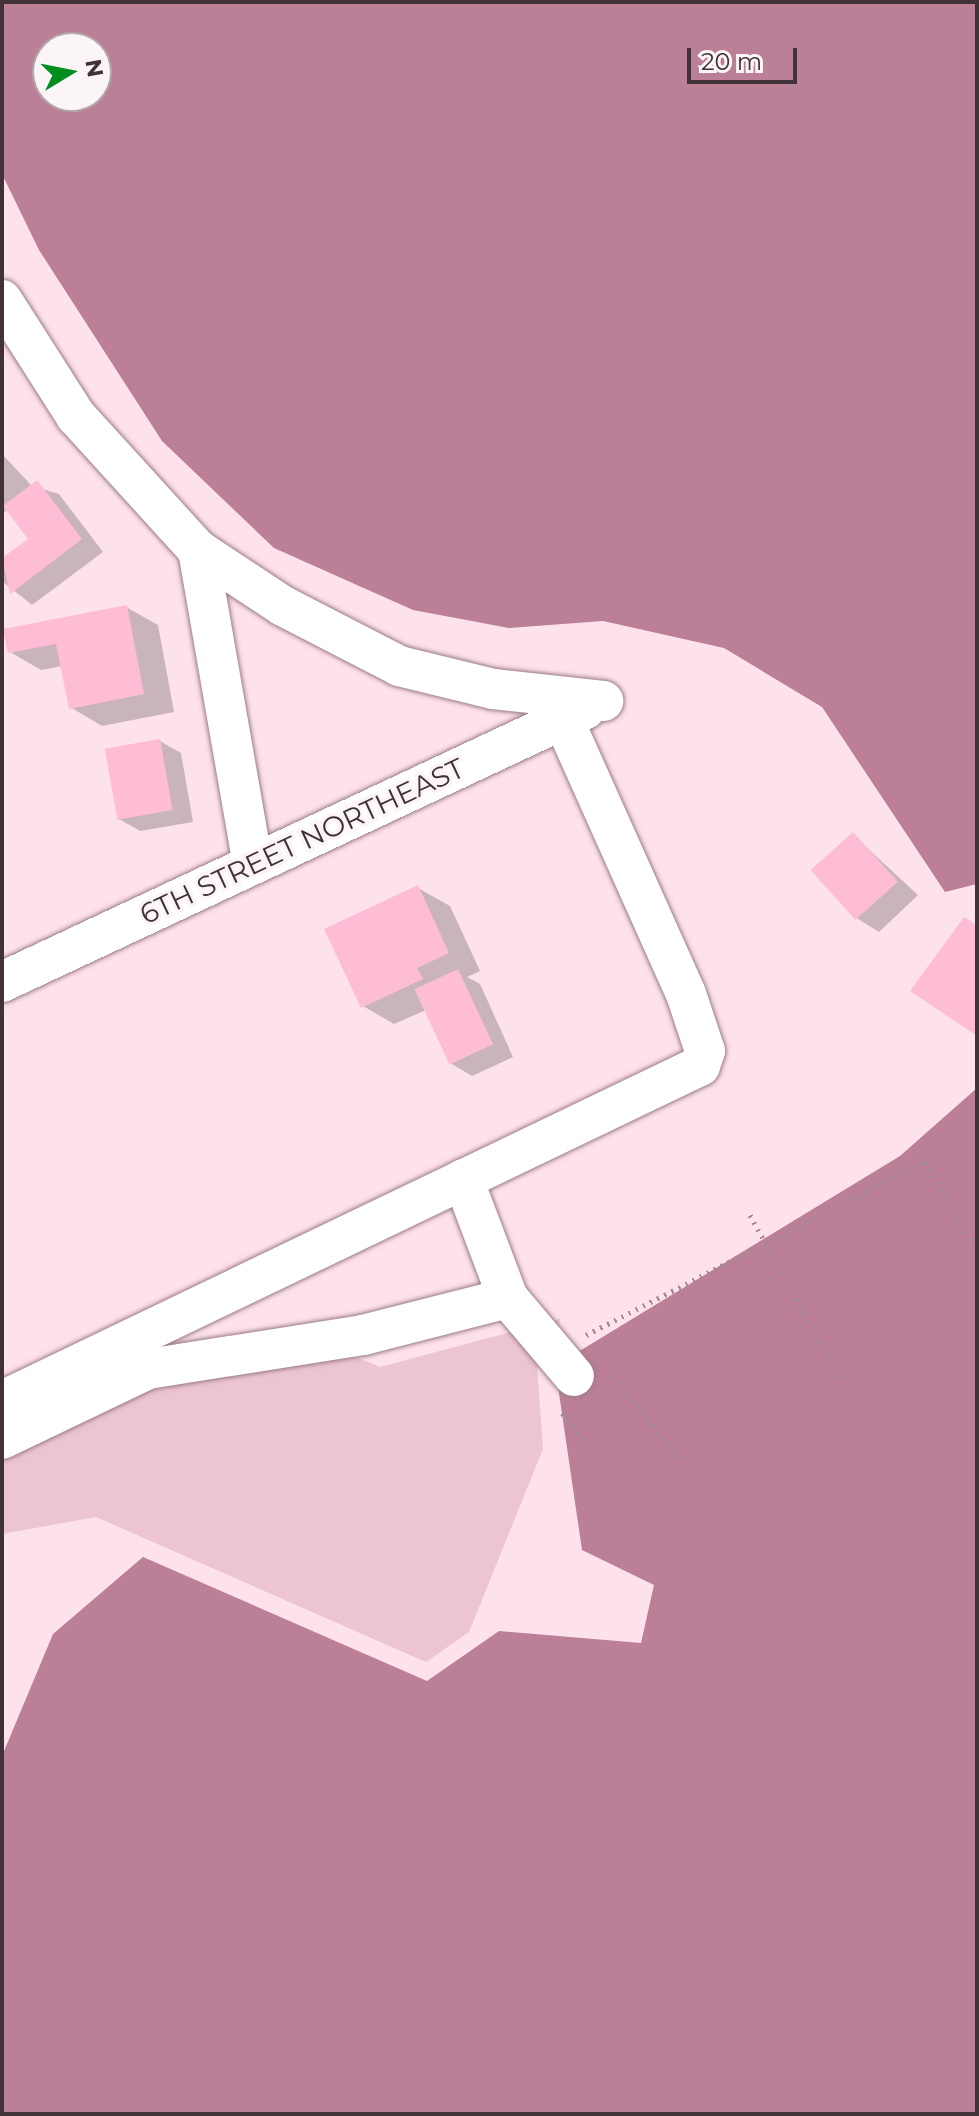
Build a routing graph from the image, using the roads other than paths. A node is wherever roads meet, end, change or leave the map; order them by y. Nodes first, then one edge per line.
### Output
1 (2, 300) edge
2 (198, 550) junction
3 (563, 719) junction
4 (253, 864) junction
5 (2, 982) edge
6 (463, 1179) junction
7 (508, 1298) junction
8 (589, 1363) road end
9 (2, 1401) edge
10 (2, 1439) edge

1 - 2 street
2 - 3 street, 6TH STREET NORTHEAST
2 - 4 street
3 - 4 street, 6TH STREET NORTHEAST
3 - 6 street
4 - 5 street, 6TH STREET NORTHEAST
6 - 7 street
6 - 9 street
7 - 8 street
7 - 10 street

